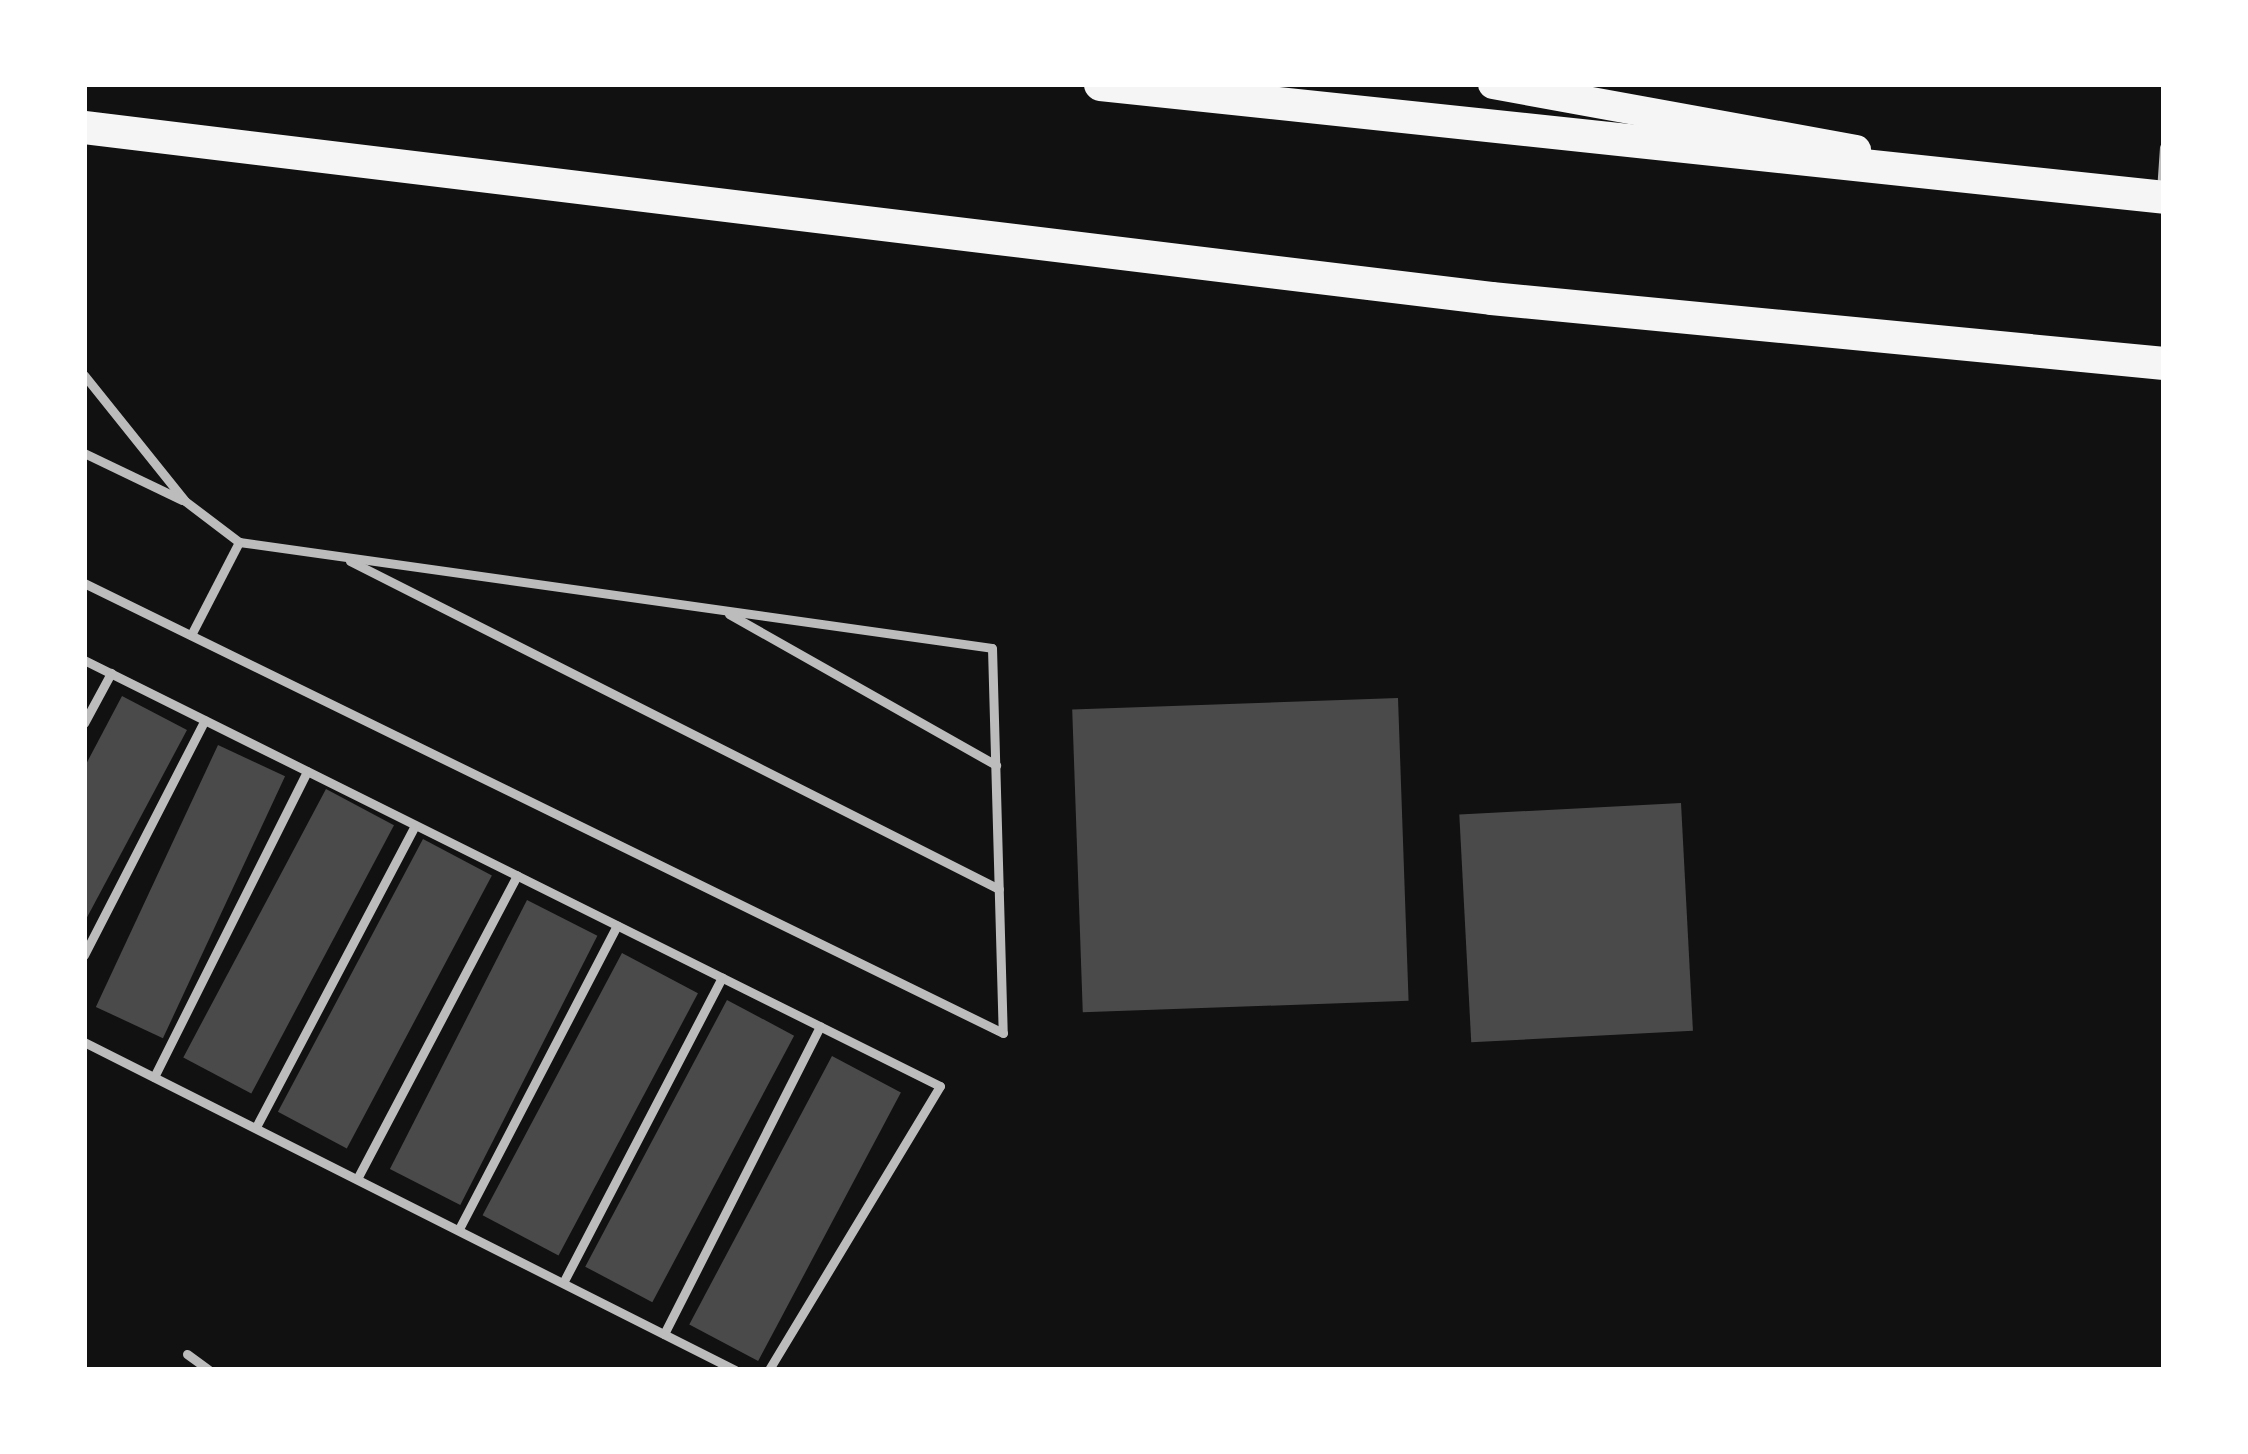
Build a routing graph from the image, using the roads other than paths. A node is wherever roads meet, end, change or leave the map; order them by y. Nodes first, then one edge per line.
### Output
1 (1100, 84) edge
2 (1493, 84) edge
3 (84, 127) edge
4 (2164, 147) edge
5 (2062, 188) junction
6 (2162, 197) edge
7 (2164, 363) edge
8 (84, 375) edge
9 (84, 453) edge
10 (184, 501) junction
11 (239, 542) junction
12 (340, 556) junction
13 (84, 583) edge
14 (722, 610) junction
15 (191, 635) junction
16 (84, 660) edge
17 (111, 673) junction
18 (206, 720) junction
19 (84, 723) edge
20 (996, 765) junction
21 (307, 771) junction
22 (415, 825) junction
23 (518, 875) junction
24 (999, 889) junction
25 (617, 925) junction
26 (84, 955) edge
27 (722, 977) junction
28 (820, 1026) junction
29 (84, 1042) edge
30 (154, 1077) junction
31 (256, 1127) junction
32 (358, 1177) junction
33 (460, 1227) junction
34 (565, 1279) junction
35 (664, 1334) junction
36 (187, 1354) dead end
37 (209, 1370) edge
38 (735, 1370) edge
39 (769, 1370) edge

1 - 5 highway
2 - 5 main road
3 - 7 highway
4 - 6 lane
5 - 6 highway
8 - 10 lane
9 - 10 lane
10 - 11 lane
11 - 12 lane
11 - 15 lane
12 - 14 lane
12 - 24 lane
13 - 15 lane
14 - 20 lane
14 - 20 lane
15 - 24 lane
16 - 17 lane
17 - 18 lane
17 - 19 lane
18 - 21 lane
18 - 26 lane
20 - 24 lane
21 - 22 lane
21 - 30 lane
22 - 23 lane
22 - 31 lane
23 - 25 lane
23 - 32 lane
25 - 27 lane
25 - 33 lane
27 - 28 lane
27 - 34 lane
28 - 35 lane
28 - 39 lane
29 - 30 lane
30 - 31 lane
31 - 32 lane
32 - 33 lane
33 - 34 lane
34 - 35 lane
35 - 38 lane
36 - 37 lane

